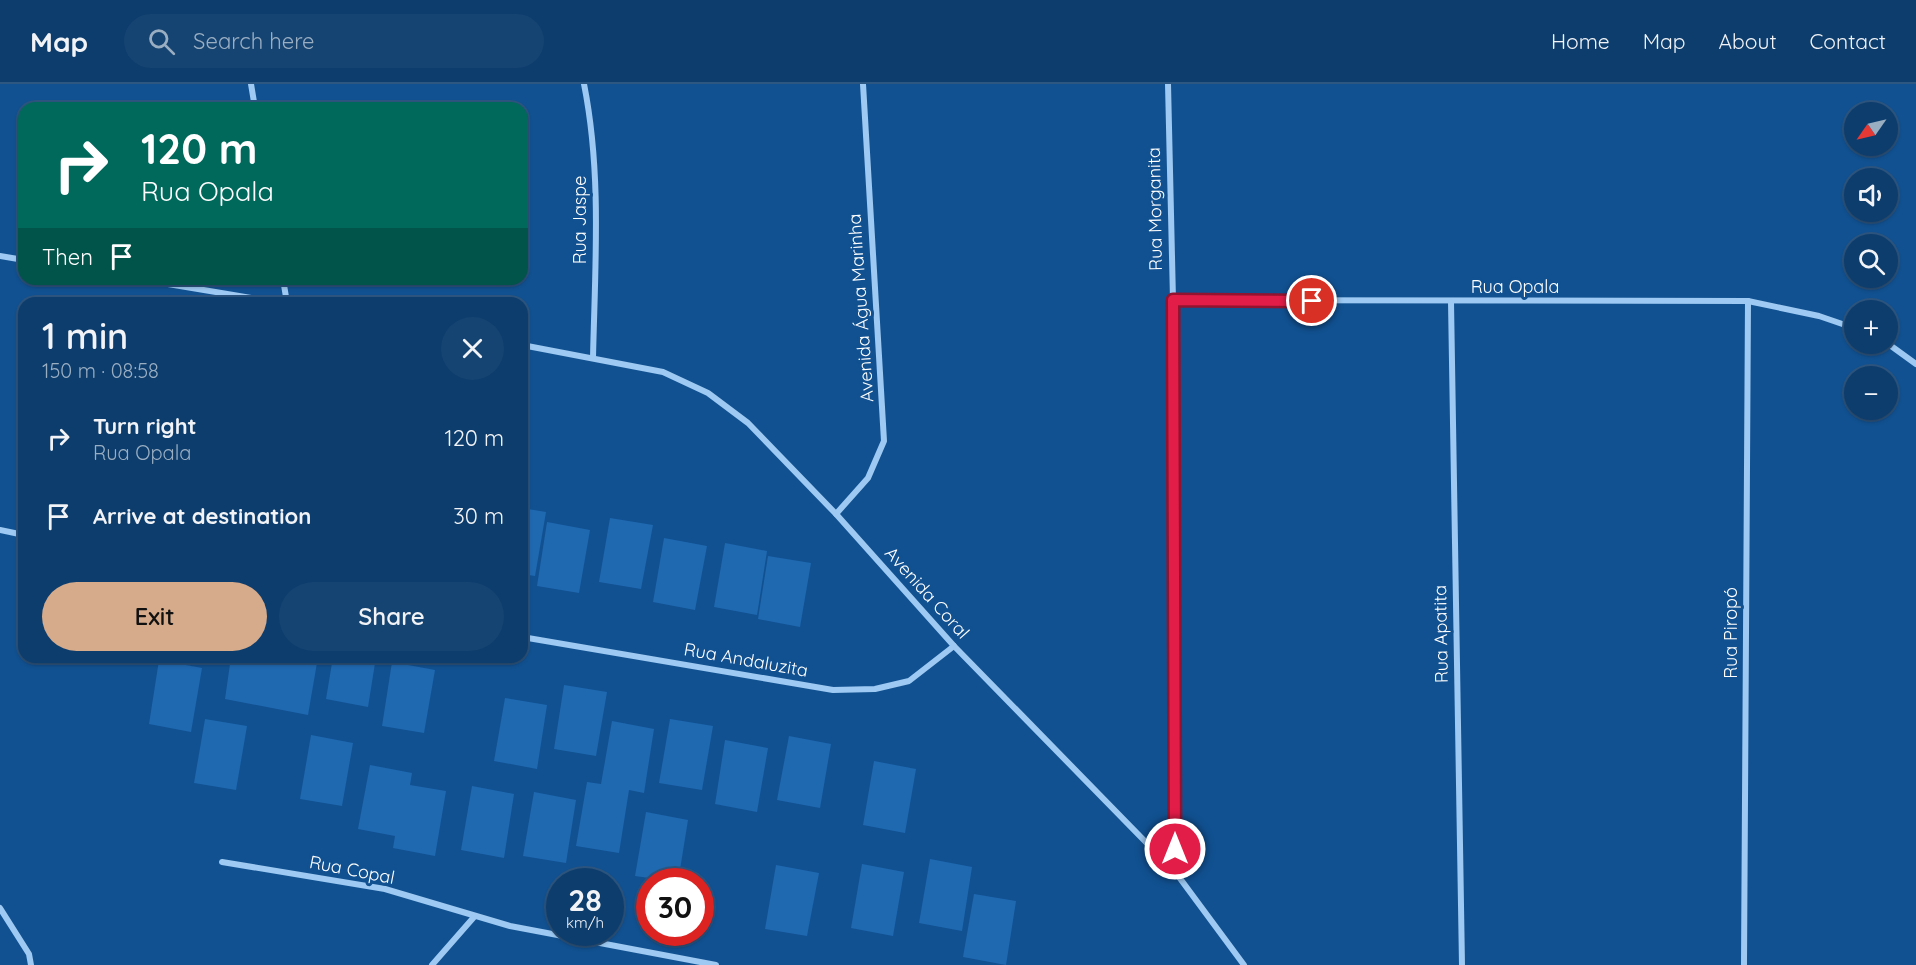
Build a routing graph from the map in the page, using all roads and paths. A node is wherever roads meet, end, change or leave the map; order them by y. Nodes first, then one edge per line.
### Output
1 (251, 84) edge
2 (584, 84) edge
3 (862, 84) edge
4 (1168, 84) edge
5 (254, 102) edge
6 (0, 256) edge
7 (18, 259) edge
8 (174, 285) edge
9 (245, 297) edge
10 (1173, 300) junction
11 (1748, 301) junction
12 (1451, 302) junction
13 (1844, 325) edge
14 (528, 346) edge
15 (1898, 351) edge
16 (593, 358) junction
17 (1916, 364) edge
18 (836, 514) junction
19 (0, 530) edge
20 (18, 534) edge
21 (528, 638) edge
22 (954, 646) junction
23 (222, 862) dead end
24 (1176, 873) junction
25 (0, 908) edge
26 (474, 917) junction
27 (31, 965) edge
28 (432, 965) edge
29 (716, 965) edge
30 (1244, 965) edge
31 (1462, 965) edge
32 (1744, 965) edge

1 - 5 street
2 - 16 street, Rua Jaspe
3 - 18 street, Avenida Água Marinha
4 - 10 street, Rua Morganita
6 - 7 street
8 - 9 street
10 - 12 street, Rua Opala
10 - 24 street, Rua Morganita
11 - 12 street, Rua Opala
11 - 13 street, Rua Opala
11 - 32 street, Rua Piropó
12 - 31 street, Rua Apatita
14 - 16 street, Avenida Coral
15 - 17 street
16 - 18 street, Avenida Coral
18 - 22 street, Avenida Coral
19 - 20 street
21 - 22 street, Rua Andaluzita
22 - 24 street, Avenida Coral
23 - 26 street, Rua Copal
24 - 30 street, Avenida Coral
25 - 27 street
26 - 28 street
26 - 29 street, Rua Copal

